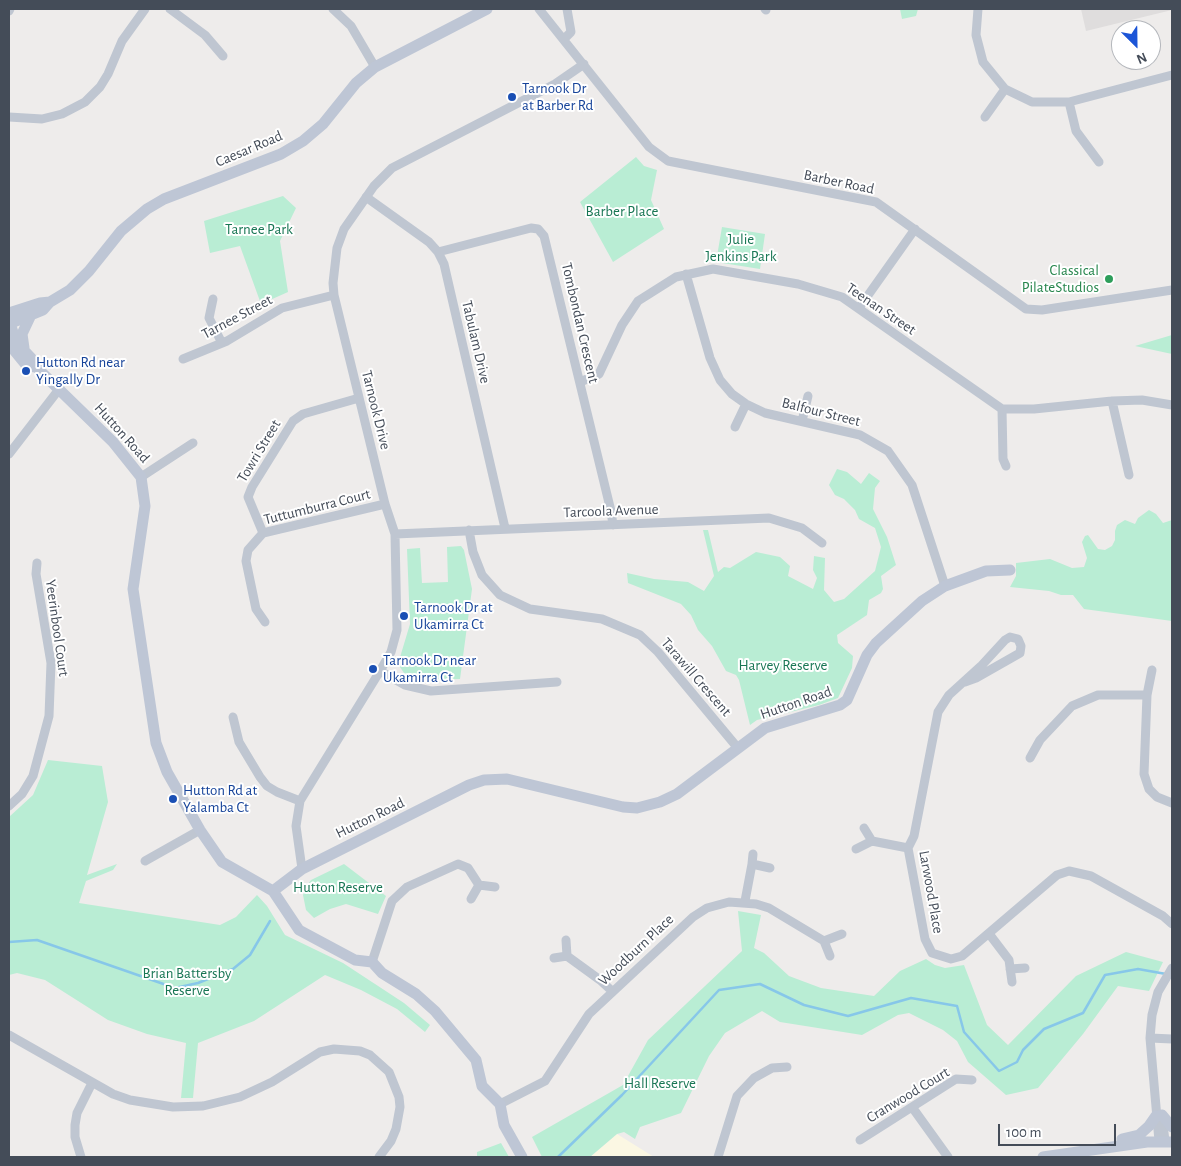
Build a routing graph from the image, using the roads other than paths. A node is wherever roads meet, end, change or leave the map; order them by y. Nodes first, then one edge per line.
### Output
1 (145, 9) edge
2 (170, 9) edge
3 (333, 9) edge
4 (487, 9) edge
5 (538, 9) edge
6 (567, 9) edge
7 (978, 9) edge
8 (564, 39) junction
9 (223, 56) dead end
10 (584, 64) junction
11 (375, 67) junction
12 (1172, 75) edge
13 (1005, 89) junction
14 (1069, 102) junction
15 (9, 117) edge
16 (985, 117) dead end
17 (1100, 162) dead end
18 (366, 197) junction
19 (915, 229) junction
20 (438, 252) junction
21 (686, 274) junction
22 (1172, 290) edge
23 (334, 295) junction
24 (212, 299) dead end
25 (50, 302) junction
26 (859, 308) junction
27 (30, 317) junction
28 (9, 320) edge
29 (222, 343) junction
30 (15, 350) edge
31 (183, 359) dead end
32 (580, 382) junction
33 (60, 388) junction
34 (808, 396) dead end
35 (359, 398) junction
36 (1112, 401) junction
37 (746, 404) junction
38 (1172, 405) edge
39 (1002, 409) junction
40 (802, 421) junction
41 (735, 427) dead end
42 (193, 443) dead end
43 (9, 454) edge
44 (1006, 466) dead end
45 (1129, 475) dead end
46 (141, 477) junction
47 (385, 504) junction
48 (613, 525) junction
49 (505, 528) junction
50 (469, 530) junction
51 (263, 533) junction
52 (395, 534) junction
53 (822, 543) dead end
54 (37, 563) dead end
55 (1010, 570) dead end
56 (945, 586) junction
57 (264, 622) dead end
58 (1152, 670) dead end
59 (380, 671) junction
60 (557, 682) dead end
61 (965, 682) junction
62 (1147, 695) junction
63 (233, 717) dead end
64 (737, 747) junction
65 (1030, 758) dead end
66 (300, 801) junction
67 (1172, 803) edge
68 (9, 806) edge
69 (864, 828) dead end
70 (200, 830) junction
71 (872, 842) junction
72 (908, 848) junction
73 (856, 849) dead end
74 (753, 854) dead end
75 (145, 861) dead end
76 (752, 864) junction
77 (302, 868) junction
78 (770, 868) dead end
79 (479, 885) junction
80 (495, 887) dead end
81 (273, 891) junction
82 (471, 898) dead end
83 (745, 901) junction
84 (1172, 924) edge
85 (842, 934) dead end
86 (990, 935) junction
87 (566, 940) dead end
88 (824, 941) junction
89 (567, 956) junction
90 (830, 956) dead end
91 (554, 958) dead end
92 (372, 962) junction
93 (1025, 968) dead end
94 (1172, 968) edge
95 (1010, 969) junction
96 (1012, 982) dead end
97 (612, 991) junction
98 (9, 1035) edge
99 (1150, 1038) junction
100 (1172, 1039) edge
101 (787, 1067) dead end
102 (972, 1080) dead end
103 (92, 1083) junction
104 (500, 1104) junction
105 (912, 1107) junction
106 (1159, 1116) junction
107 (1172, 1127) edge
108 (860, 1140) dead end
109 (1166, 1142) edge
110 (1090, 1150) junction
111 (81, 1157) edge
112 (380, 1157) edge
113 (522, 1157) edge
114 (718, 1157) edge
115 (948, 1157) edge
116 (1043, 1157) edge

1 - 15 street
2 - 9 street
3 - 11 street
4 - 11 street, Caesar Road
5 - 8 street, Barber Road
6 - 8 street
7 - 13 street
8 - 10 street, Barber Road
10 - 18 street, Tarnook Drive
10 - 19 street, Barber Road
11 - 25 street, Caesar Road
12 - 14 street
13 - 14 street
13 - 16 street
14 - 17 street
18 - 20 street, Tabulam Drive
18 - 23 street, Tarnook Drive
19 - 22 street, Barber Road
19 - 26 street
20 - 32 street, Tombondan Crescent
20 - 49 street, Tabulam Drive
21 - 26 street, Teenan Street
21 - 32 street, Teenan Street
21 - 37 street, Balfour Street
23 - 29 street, Tarnee Street
23 - 35 street, Tarnook Drive
24 - 29 street
25 - 27 street, Caesar Road
25 - 28 street, Caesar Road
26 - 39 street, Teenan Street
27 - 28 street, Caesar Road
27 - 30 street
28 - 30 street, Hutton Road
29 - 31 street, Tarnee Street
30 - 33 street, Hutton Road
32 - 48 street, Tombondan Crescent
33 - 43 street
33 - 46 street, Hutton Road
34 - 40 street
35 - 47 street, Tarnook Drive
35 - 51 street, Towri Street
36 - 38 street
36 - 39 street
36 - 45 street
37 - 40 street, Balfour Street
37 - 41 street
39 - 44 street
40 - 56 street, Balfour Street
42 - 46 street
46 - 70 street, Hutton Road
47 - 51 street, Tuttumburra Court
47 - 52 street, Tarnook Drive
48 - 49 street, Tarcoola Avenue
48 - 53 street, Tarcoola Avenue
49 - 50 street, Tarcoola Avenue
50 - 52 street, Tarcoola Avenue
50 - 64 street, Tarawill Crescent
51 - 57 street, Tuttumburra Court
52 - 59 street, Tarnook Drive
54 - 68 street, Yeerinbool Court
55 - 56 street, Hutton Road
56 - 64 street, Hutton Road
58 - 62 street
59 - 60 street
59 - 66 street, Tarnook Drive
61 - 61 street, Larwood Place
61 - 72 street, Larwood Place
62 - 65 street
62 - 67 street
63 - 66 street
64 - 77 street, Hutton Road
66 - 77 street, Tarnook Drive
69 - 71 street
70 - 75 street
70 - 81 street, Hutton Road
71 - 72 street
71 - 73 street
72 - 86 street, Larwood Place
74 - 76 street
76 - 78 street
76 - 83 street
77 - 81 street, Hutton Road
79 - 80 street
79 - 82 street
79 - 92 street
81 - 92 street
83 - 88 street, Woodburn Place
83 - 97 street, Woodburn Place
84 - 86 street, Larwood Place
85 - 88 street
86 - 95 street
87 - 89 street
88 - 90 street
89 - 91 street
89 - 97 street
92 - 104 street
93 - 95 street
94 - 99 street
95 - 96 street
97 - 104 street, Woodburn Place
98 - 103 street
99 - 100 street
99 - 106 street
101 - 114 street
102 - 105 street, Cranwood Court
103 - 111 street
103 - 112 street
104 - 113 street
105 - 108 street, Cranwood Court
105 - 115 street
106 - 107 street
106 - 109 street
106 - 110 street
109 - 110 street
110 - 116 street

